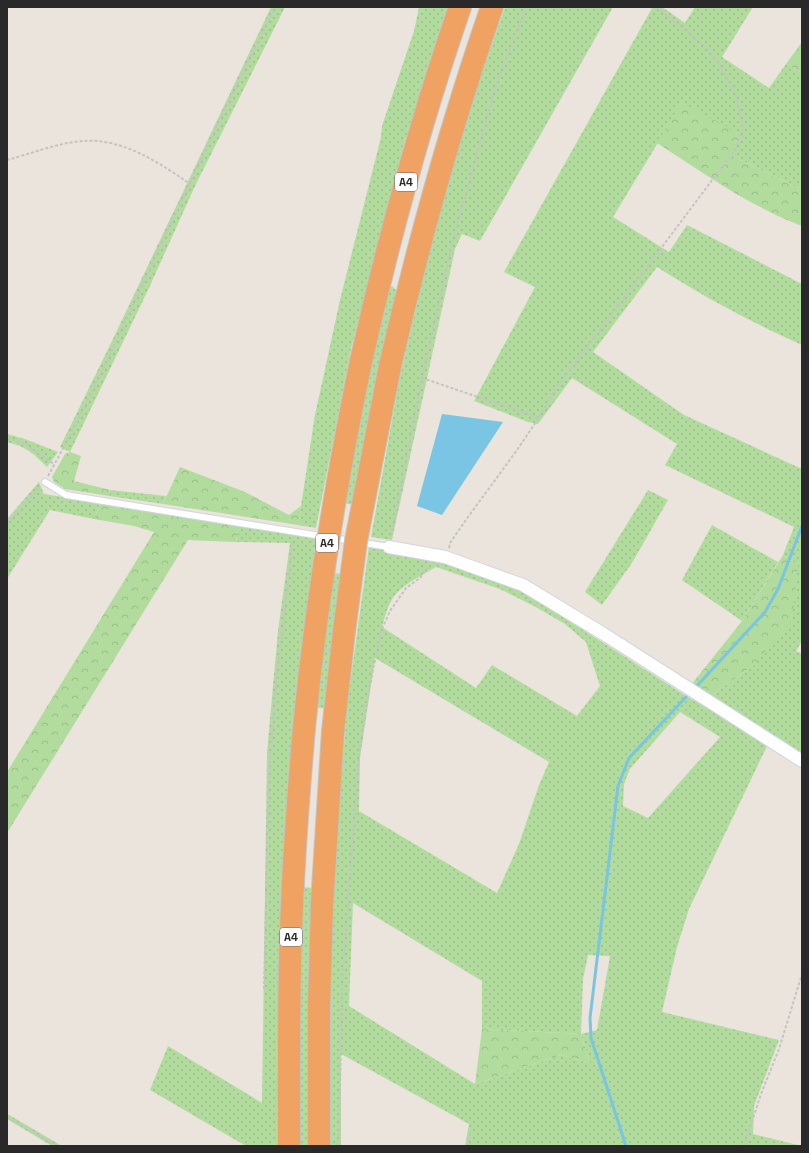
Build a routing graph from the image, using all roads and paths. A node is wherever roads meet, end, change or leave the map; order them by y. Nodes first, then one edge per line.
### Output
1 (275, 7) edge
2 (460, 7) edge
3 (492, 7) edge
4 (526, 7) edge
5 (656, 7) edge
6 (7, 160) edge
7 (190, 184) junction
8 (422, 378) junction
9 (540, 418) junction
10 (7, 438) edge
11 (54, 464) junction
12 (45, 482) junction
13 (7, 524) edge
14 (293, 532) junction
15 (389, 547) junction
16 (433, 555) junction
17 (446, 557) junction
18 (802, 761) edge
19 (802, 974) edge
20 (264, 989) dead end
21 (7, 1118) edge
22 (470, 1132) dead end
23 (57, 1146) edge
24 (289, 1146) edge
25 (319, 1146) edge
26 (339, 1146) edge
27 (468, 1146) edge
28 (744, 1146) edge

1 - 7 path
2 - 24 highway, A4, bridge
3 - 25 highway, A4, bridge
4 - 8 path
5 - 9 path
6 - 7 path
7 - 11 path
8 - 9 path
8 - 15 path
9 - 17 path
10 - 11 path
11 - 12 path
12 - 13 path
12 - 14 lane
14 - 15 lane
14 - 20 path
15 - 16 street
16 - 17 street
16 - 26 path
17 - 18 street
19 - 28 path
21 - 23 path
22 - 27 path

